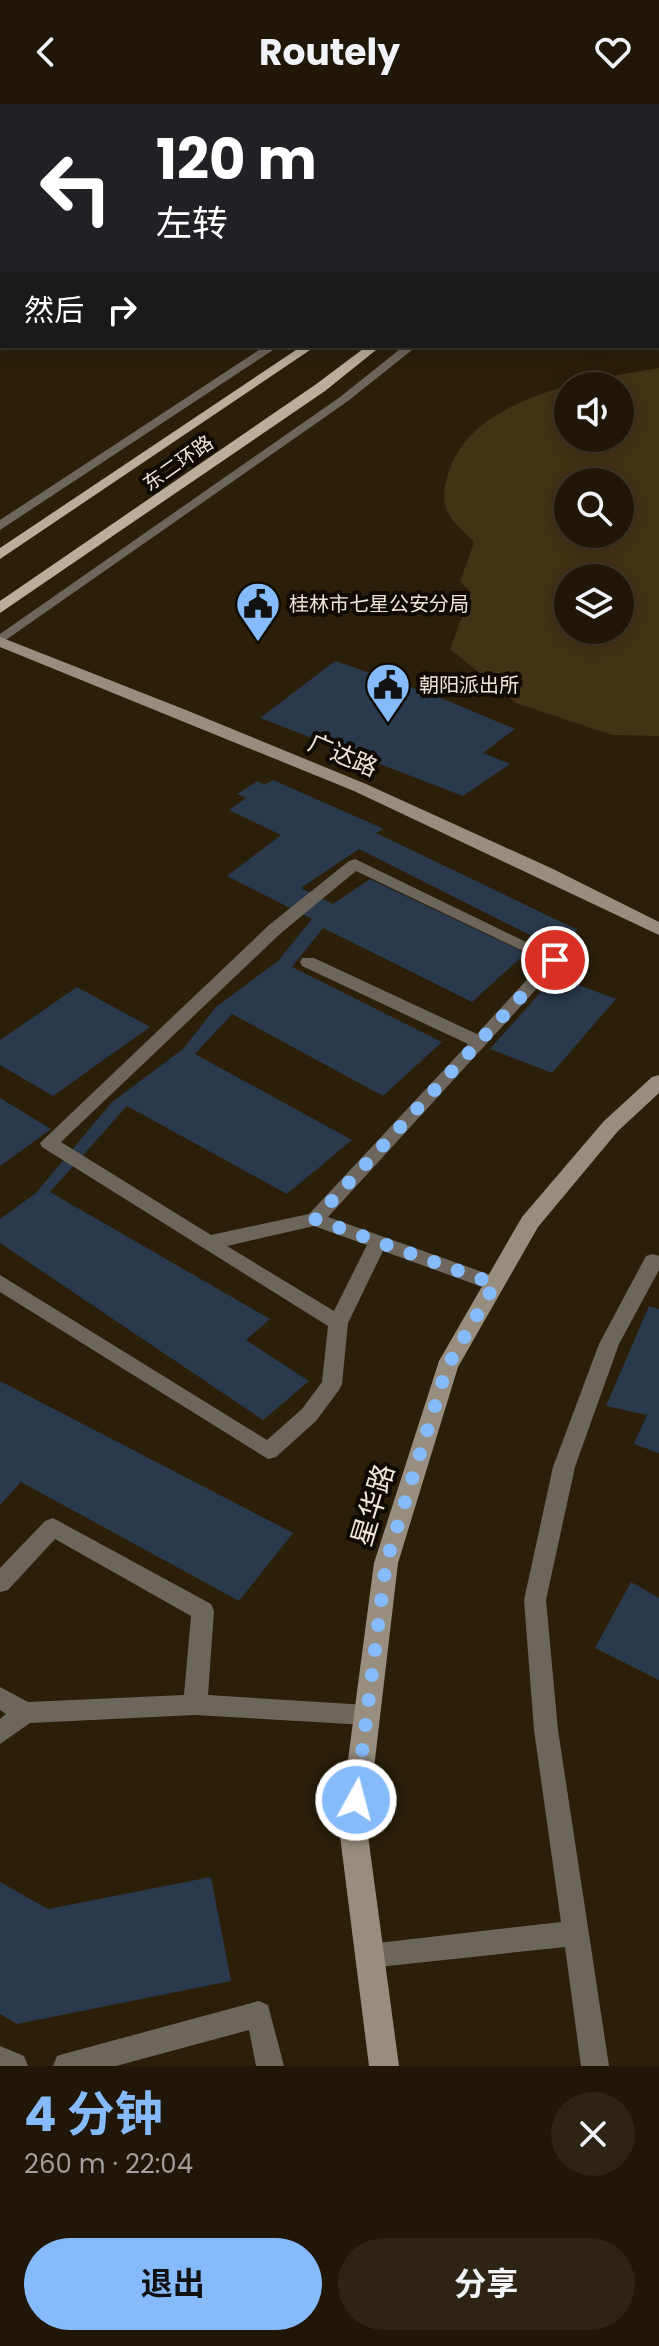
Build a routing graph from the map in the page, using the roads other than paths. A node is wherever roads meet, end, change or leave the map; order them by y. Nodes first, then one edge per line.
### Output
1 (270, 348) edge
2 (307, 348) edge
3 (372, 348) edge
4 (408, 348) edge
5 (0, 526) edge
6 (0, 555) edge
7 (0, 608) edge
8 (0, 641) edge
9 (659, 929) edge
10 (308, 962) dead end
11 (479, 1042) junction
12 (659, 1082) edge
13 (315, 1219) junction
14 (378, 1242) junction
15 (208, 1243) junction
16 (659, 1263) edge
17 (0, 1282) edge
18 (495, 1284) junction
19 (338, 1323) junction
20 (0, 1583) edge
21 (0, 1697) edge
22 (195, 1705) junction
23 (25, 1713) junction
24 (367, 1715) junction
25 (0, 1733) edge
26 (576, 1933) junction
27 (369, 1956) junction
28 (0, 2059) edge
29 (14, 2066) edge
30 (67, 2066) edge
31 (270, 2066) edge
32 (384, 2066) edge
33 (595, 2066) edge

1 - 5 lane
2 - 6 main road, 东二环路
3 - 7 main road, 东二环路
4 - 8 lane
8 - 9 street, 广达路
10 - 11 lane
11 - 13 lane
11 - 15 lane
12 - 18 street, 星华路
13 - 14 lane
13 - 15 lane
14 - 18 lane
14 - 19 lane
15 - 19 lane
16 - 26 lane
17 - 19 lane
18 - 24 street, 星华路
20 - 22 lane
21 - 23 lane
22 - 23 lane
22 - 24 lane
23 - 25 lane
24 - 27 street, 星华路
26 - 27 lane
26 - 33 lane
27 - 32 street, 星华路
28 - 29 lane
30 - 31 lane

